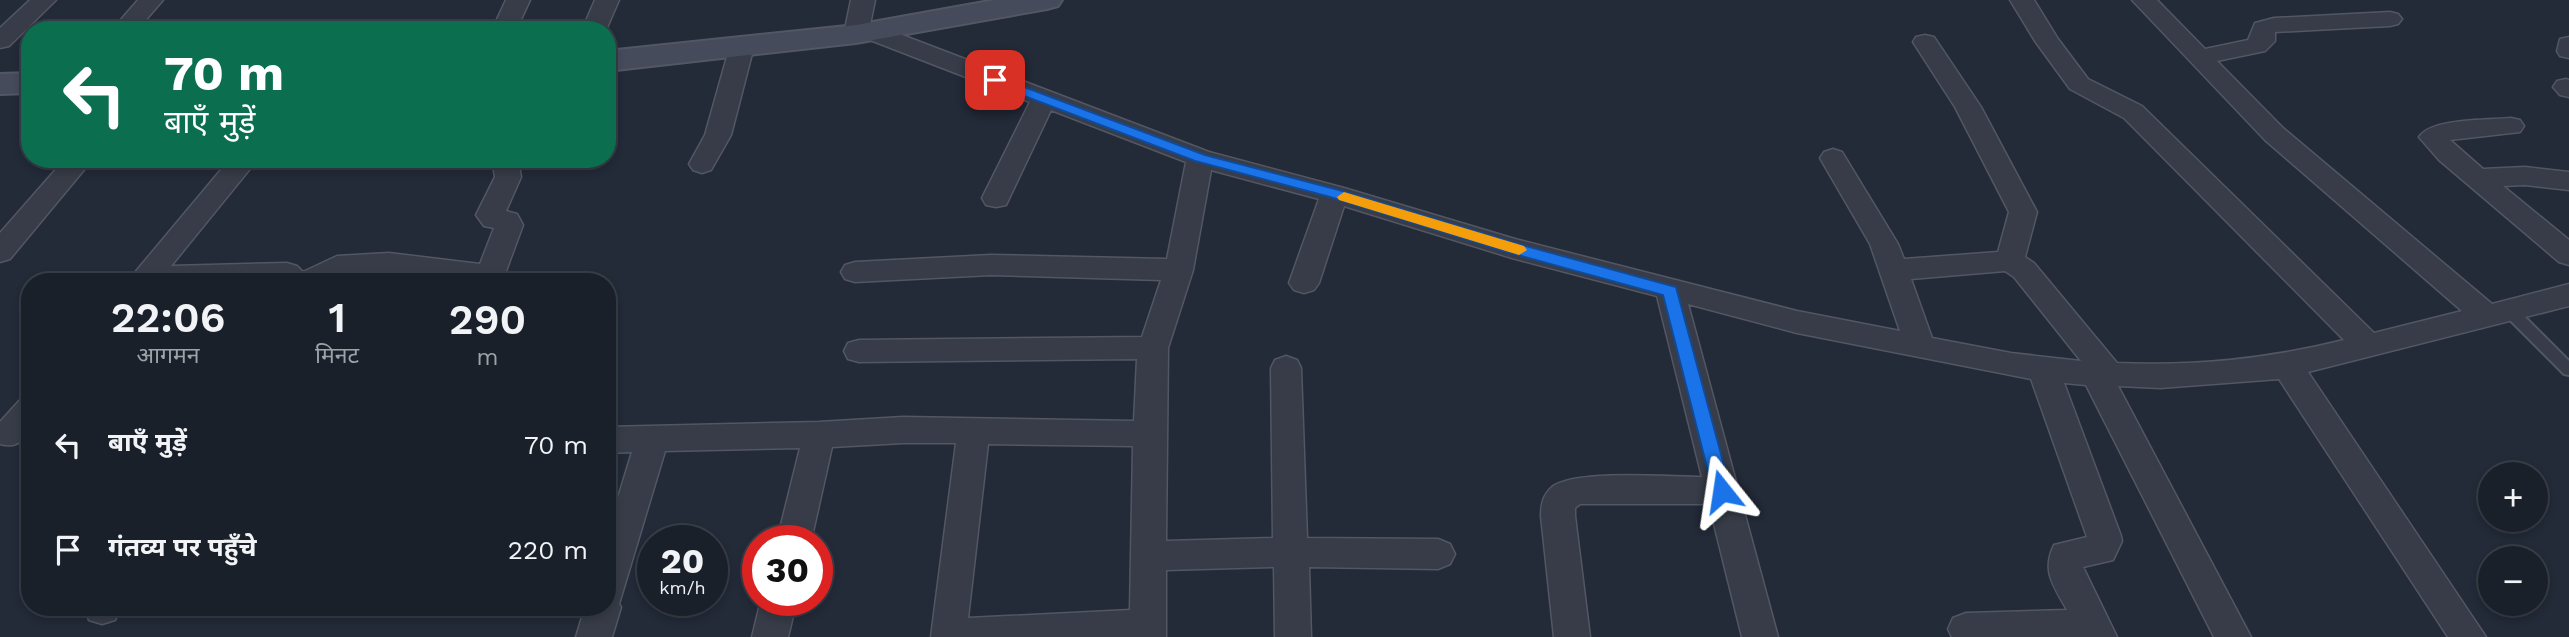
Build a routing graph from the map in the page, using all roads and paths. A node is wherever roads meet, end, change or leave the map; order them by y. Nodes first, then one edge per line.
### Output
1 (44, 0) edge
2 (151, 0) edge
3 (518, 0) edge
4 (607, 0) edge
5 (863, 0) edge
6 (1047, 0) edge
7 (2022, 0) edge
8 (2144, 0) edge
9 (2390, 19) dead end
10 (21, 21) edge
11 (21, 21) edge
12 (132, 21) edge
13 (508, 21) edge
14 (598, 21) edge
15 (864, 33) junction
16 (0, 41) edge
17 (1925, 42) dead end
18 (2569, 44) edge
19 (742, 46) junction
20 (2569, 51) edge
21 (2200, 57) junction
22 (616, 60) edge
23 (21, 83) edge
24 (0, 84) edge
25 (1044, 99) junction
26 (2511, 126) dead end
27 (1200, 158) junction
28 (1833, 158) dead end
29 (702, 164) dead end
30 (72, 168) edge
31 (237, 168) edge
32 (505, 168) edge
33 (2476, 178) junction
34 (2569, 181) edge
35 (1334, 194) junction
36 (996, 198) dead end
37 (0, 252) edge
38 (2569, 255) edge
39 (2010, 261) junction
40 (1179, 270) junction
41 (1894, 270) junction
42 (855, 272) dead end
43 (149, 273) edge
44 (324, 273) edge
45 (455, 273) edge
46 (490, 273) edge
47 (1304, 283) dead end
48 (1670, 291) junction
49 (2569, 295) edge
50 (2496, 312) junction
51 (2367, 345) junction
52 (1920, 346) junction
53 (1153, 348) junction
54 (859, 351) dead end
55 (2287, 366) junction
56 (1286, 368) dead end
57 (2043, 368) junction
58 (2569, 370) edge
59 (2103, 374) junction
60 (974, 430) junction
61 (1149, 434) junction
62 (820, 435) junction
63 (652, 439) junction
64 (616, 440) edge
65 (1722, 491) junction
66 (798, 525) edge
67 (1289, 552) junction
68 (1437, 554) dead end
69 (1150, 556) junction
70 (616, 562) edge
71 (600, 616) edge
72 (775, 616) edge
73 (1966, 629) dead end
74 (1149, 631) edge
75 (2096, 631) edge
76 (594, 637) edge
77 (770, 637) edge
78 (1293, 637) edge
79 (1572, 637) edge
80 (1760, 637) edge
81 (2234, 637) edge
82 (2468, 637) edge

1 - 11 street
2 - 12 street
3 - 13 street
4 - 14 street
5 - 15 street
6 - 15 street
7 - 51 street
8 - 21 street
9 - 21 street
10 - 16 street
15 - 19 street
15 - 25 street
17 - 39 street
18 - 20 street
19 - 22 street
19 - 29 street
21 - 50 street
23 - 24 street
25 - 27 street
25 - 36 street
26 - 33 street
27 - 35 street
27 - 40 street
28 - 41 street
30 - 37 street
31 - 43 street
32 - 46 street
33 - 34 street
33 - 38 street
35 - 47 street
35 - 48 street
39 - 41 street
39 - 59 street
40 - 42 street
40 - 53 street
41 - 52 street
44 - 45 street
48 - 52 street
48 - 65 street
49 - 50 street
50 - 51 street
50 - 58 lane
51 - 55 street
52 - 57 street
53 - 54 street
53 - 61 street
55 - 59 street
55 - 82 street
56 - 67 street
57 - 59 street
57 - 75 street
59 - 81 street
60 - 61 street
60 - 62 street
60 - 74 street
61 - 69 street
62 - 63 street
62 - 66 street
63 - 64 street
63 - 70 street
65 - 79 street
65 - 80 street
67 - 68 street
67 - 69 street
67 - 78 street
69 - 74 street
71 - 76 street
72 - 77 street
73 - 75 street

